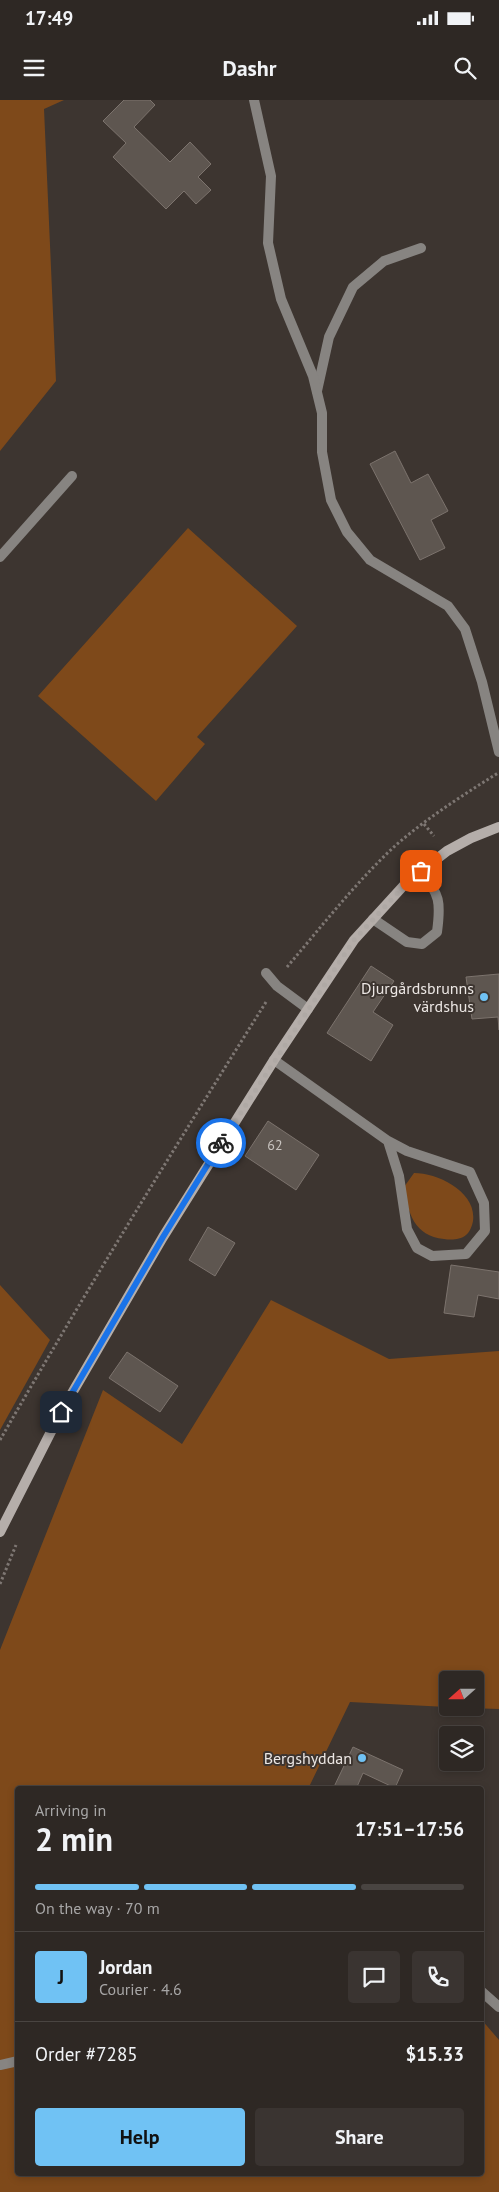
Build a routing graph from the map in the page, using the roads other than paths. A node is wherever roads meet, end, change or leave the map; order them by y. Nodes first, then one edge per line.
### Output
1 (254, 100) edge
2 (421, 248) dead end
3 (316, 391) junction
4 (72, 476) dead end
5 (0, 557) edge
6 (499, 752) edge
7 (499, 827) edge
8 (421, 871) junction
9 (373, 919) junction
10 (266, 973) dead end
11 (308, 1009) junction
12 (274, 1060) junction
13 (388, 1141) junction
14 (0, 1532) edge
15 (484, 1994) edge
16 (499, 2007) edge
17 (15, 2062) edge
18 (0, 2064) edge

1 - 3 street
2 - 3 street
3 - 6 street
4 - 5 street
7 - 8 street
8 - 9 street
8 - 9 street
9 - 11 street
10 - 11 street
11 - 12 street
12 - 13 street
12 - 14 street
13 - 13 street
15 - 16 street
17 - 18 street

